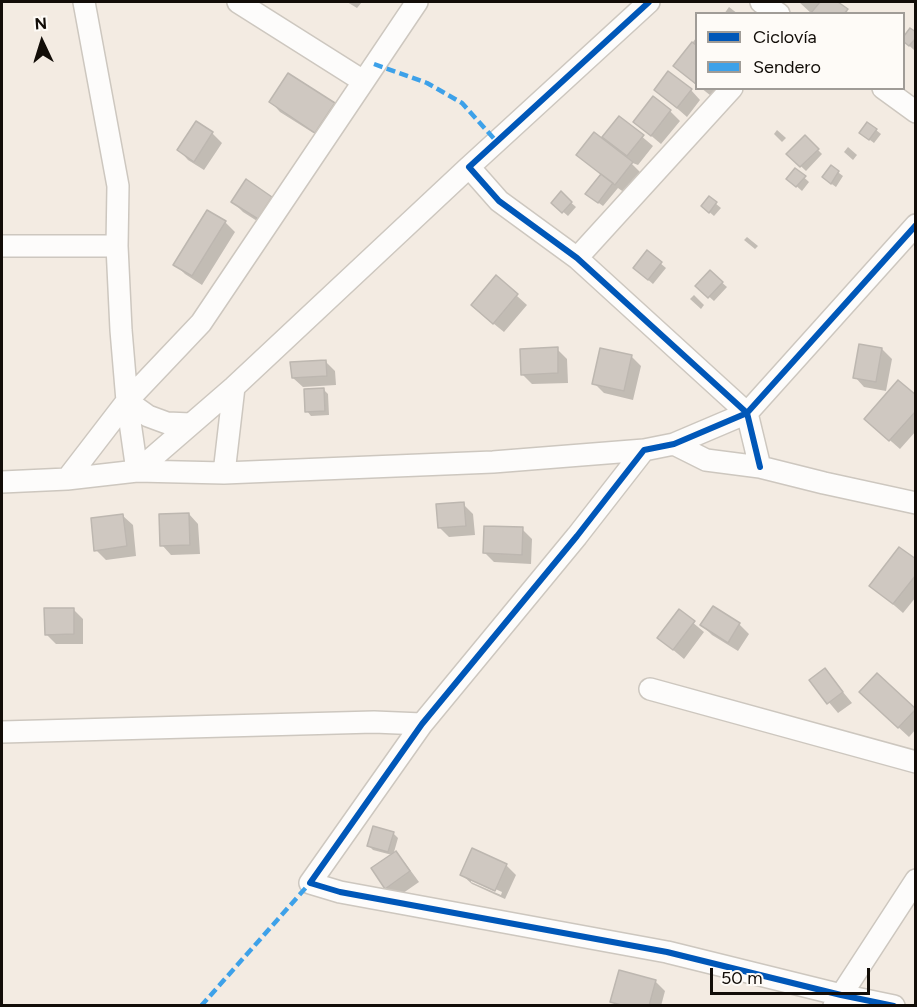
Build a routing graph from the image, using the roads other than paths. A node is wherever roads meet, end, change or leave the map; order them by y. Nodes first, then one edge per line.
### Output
1 (84, 2) edge
2 (238, 2) edge
3 (417, 2) edge
4 (649, 2) edge
5 (761, 2) edge
6 (776, 12) edge
7 (363, 81) junction
8 (730, 90) edge
9 (886, 90) edge
10 (915, 112) edge
11 (469, 166) junction
12 (915, 225) edge
13 (2, 246) edge
14 (117, 246) junction
15 (577, 258) junction
16 (234, 387) junction
17 (127, 401) junction
18 (747, 412) junction
19 (191, 424) junction
20 (674, 444) junction
21 (644, 450) junction
22 (760, 467) junction
23 (137, 471) junction
24 (224, 473) junction
25 (67, 479) junction
26 (2, 482) edge
27 (915, 502) edge
28 (650, 689) dead end
29 (422, 724) junction
30 (2, 732) edge
31 (915, 762) edge
32 (915, 880) edge
33 (838, 1000) edge
34 (894, 1005) edge

1 - 14 street
2 - 7 street
3 - 7 street
4 - 11 street
5 - 6 street
7 - 17 street
8 - 15 street
9 - 10 street
11 - 15 street
11 - 16 street
12 - 18 street
13 - 14 street
14 - 17 street
15 - 18 street
16 - 19 street
16 - 24 street
17 - 19 street
17 - 23 street
17 - 25 street
18 - 20 street
18 - 22 street
19 - 23 street
20 - 21 street
20 - 22 street
21 - 24 street
21 - 29 street
22 - 27 street
23 - 24 street
23 - 25 street
25 - 26 street
28 - 31 street
29 - 30 street
29 - 33 street
32 - 33 street
33 - 34 street

